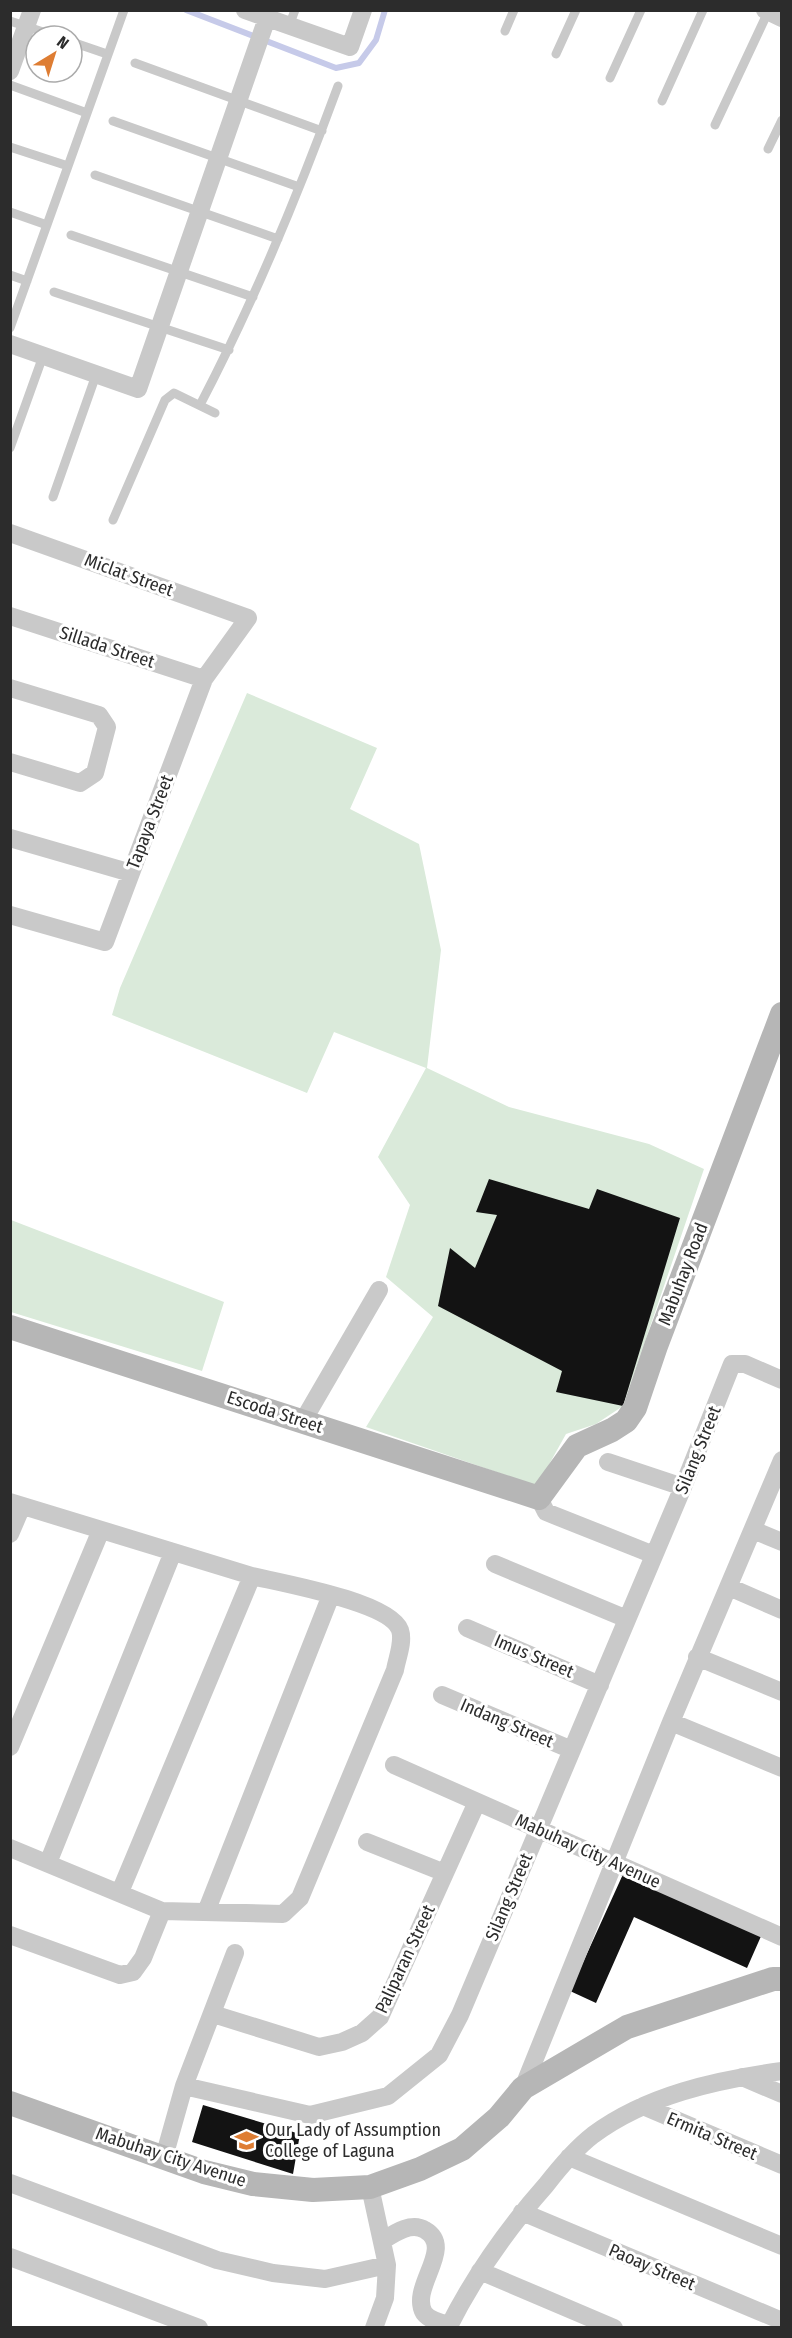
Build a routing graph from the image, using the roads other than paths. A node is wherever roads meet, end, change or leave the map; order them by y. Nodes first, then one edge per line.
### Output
1 (124, 10) edge
2 (245, 10) edge
3 (363, 10) edge
4 (514, 10) edge
5 (576, 10) edge
6 (641, 10) edge
7 (703, 10) edge
8 (772, 13) edge
9 (267, 18) junction
10 (292, 18) edge
11 (23, 19) edge
12 (505, 31) dead end
13 (84, 46) edge
14 (107, 54) junction
15 (556, 54) dead end
16 (135, 63) dead end
17 (10, 71) edge
18 (610, 78) dead end
19 (10, 85) edge
20 (338, 86) dead end
21 (238, 100) junction
22 (662, 101) dead end
23 (87, 113) junction
24 (782, 120) edge
25 (113, 121) dead end
26 (715, 125) dead end
27 (322, 131) junction
28 (10, 147) edge
29 (768, 148) dead end
30 (218, 158) junction
31 (68, 166) junction
32 (95, 175) dead end
33 (299, 187) junction
34 (10, 212) edge
35 (200, 212) junction
36 (47, 225) junction
37 (71, 235) dead end
38 (278, 239) junction
39 (179, 271) junction
40 (10, 275) edge
41 (27, 281) junction
42 (54, 292) dead end
43 (253, 297) junction
44 (160, 327) junction
45 (10, 328) edge
46 (10, 344) edge
47 (229, 350) junction
48 (43, 356) junction
49 (96, 375) junction
50 (200, 405) junction
51 (215, 413) dead end
52 (10, 448) edge
53 (53, 497) dead end
54 (113, 520) dead end
55 (10, 533) edge
56 (10, 616) edge
57 (248, 618) joint
58 (204, 679) junction
59 (10, 688) edge
60 (10, 762) edge
61 (10, 838) edge
62 (131, 873) junction
63 (10, 915) edge
64 (782, 1014) edge
65 (379, 1290) dead end
66 (10, 1327) edge
67 (782, 1380) edge
68 (303, 1421) junction
69 (782, 1460) edge
70 (608, 1462) dead end
71 (683, 1487) junction
72 (539, 1498) junction
73 (16, 1504) edge
74 (101, 1530) junction
75 (753, 1530) junction
76 (10, 1534) edge
77 (782, 1542) edge
78 (173, 1552) junction
79 (654, 1555) junction
80 (495, 1564) dead end
81 (252, 1576) junction
82 (729, 1587) junction
83 (331, 1595) junction
84 (782, 1610) edge
85 (627, 1619) junction
86 (467, 1628) dead end
87 (698, 1658) junction
88 (600, 1685) junction
89 (782, 1692) edge
90 (442, 1695) dead end
91 (670, 1722) junction
92 (10, 1747) edge
93 (572, 1750) junction
94 (394, 1765) dead end
95 (782, 1768) edge
96 (477, 1802) junction
97 (537, 1829) junction
98 (367, 1842) dead end
99 (10, 1848) edge
100 (48, 1863) junction
101 (614, 1863) junction
102 (445, 1873) junction
103 (120, 1892) junction
104 (162, 1911) junction
105 (206, 1912) junction
106 (10, 1935) edge
107 (782, 1937) edge
108 (235, 1953) dead end
109 (782, 1979) edge
110 (213, 2014) junction
111 (782, 2071) edge
112 (741, 2076) junction
113 (184, 2086) junction
114 (523, 2088) junction
115 (782, 2094) edge
116 (10, 2103) edge
117 (643, 2106) junction
118 (164, 2157) junction
119 (569, 2157) junction
120 (782, 2165) edge
121 (10, 2183) edge
122 (370, 2187) junction
123 (522, 2212) junction
124 (382, 2241) junction
125 (782, 2247) edge
126 (10, 2257) edge
127 (387, 2265) junction
128 (480, 2271) junction
129 (782, 2321) edge
130 (448, 2326) edge
131 (199, 2328) edge
132 (374, 2328) edge
133 (614, 2328) edge

1 - 14 lane
2 - 9 street
3 - 10 street
4 - 12 lane
5 - 15 lane
6 - 18 lane
7 - 22 lane
8 - 26 lane
9 - 10 street
9 - 21 street
11 - 17 street
13 - 14 lane
14 - 23 lane
16 - 21 lane
19 - 23 lane
20 - 27 lane
21 - 27 lane
21 - 30 street
23 - 31 lane
24 - 29 lane
25 - 30 lane
27 - 33 lane
28 - 31 lane
30 - 33 lane
30 - 35 street
31 - 36 lane
32 - 35 lane
33 - 38 lane
34 - 36 lane
35 - 38 lane
35 - 39 street
36 - 41 lane
37 - 39 lane
38 - 43 lane
39 - 43 lane
39 - 44 street
40 - 41 lane
41 - 45 lane
42 - 44 lane
43 - 47 lane
44 - 47 lane
44 - 49 street
46 - 48 street
47 - 50 lane
48 - 49 street
48 - 52 lane
49 - 53 lane
50 - 51 lane
50 - 54 lane
55 - 57 street, Miclat Street
56 - 58 street, Sillada Street
57 - 58 street, Tapaya Street
58 - 62 street, Tapaya Street
59 - 60 street
61 - 62 street
62 - 63 street, Tapaya Street
64 - 72 street, Mabuhay Road
65 - 68 street
66 - 68 street, Escoda Street
67 - 71 street, Silang Street
68 - 72 street, Escoda Street
69 - 75 street
70 - 71 street
71 - 79 street, Silang Street
72 - 79 street
73 - 74 street
73 - 76 street
74 - 78 street
74 - 92 street
75 - 77 street
75 - 82 street
78 - 81 street
78 - 100 street
79 - 85 street, Silang Street
80 - 85 street
81 - 83 street
81 - 103 street
82 - 84 street
82 - 87 street
83 - 105 street
83 - 105 street
85 - 88 street, Silang Street
86 - 88 street, Imus Street
87 - 89 street
87 - 91 street
88 - 93 street, Silang Street
90 - 93 street, Indang Street
91 - 95 street
91 - 101 street
93 - 97 street, Silang Street
94 - 96 street, Mabuhay City Avenue
96 - 97 street, Mabuhay City Avenue
96 - 102 street, Paliparan Street
97 - 101 street, Mabuhay City Avenue
97 - 113 street, Silang Street
98 - 102 street
99 - 100 street
100 - 103 street
101 - 107 street, Mabuhay City Avenue
101 - 114 street
102 - 110 street, Paliparan Street
103 - 104 street
104 - 105 street
104 - 106 street
108 - 110 street
109 - 114 street, Mabuhay City Avenue
110 - 113 street
111 - 112 street
112 - 115 street
112 - 117 street
113 - 118 street
114 - 122 street, Mabuhay City Avenue
116 - 118 street, Mabuhay City Avenue
117 - 119 street
117 - 120 street, Ermita Street
118 - 122 street, Mabuhay City Avenue
119 - 123 street
119 - 125 street
121 - 127 street
122 - 124 street
123 - 128 street
123 - 129 street, Paoay Street
124 - 127 street
124 - 130 street
126 - 131 street
127 - 132 street
128 - 130 street
128 - 133 street

